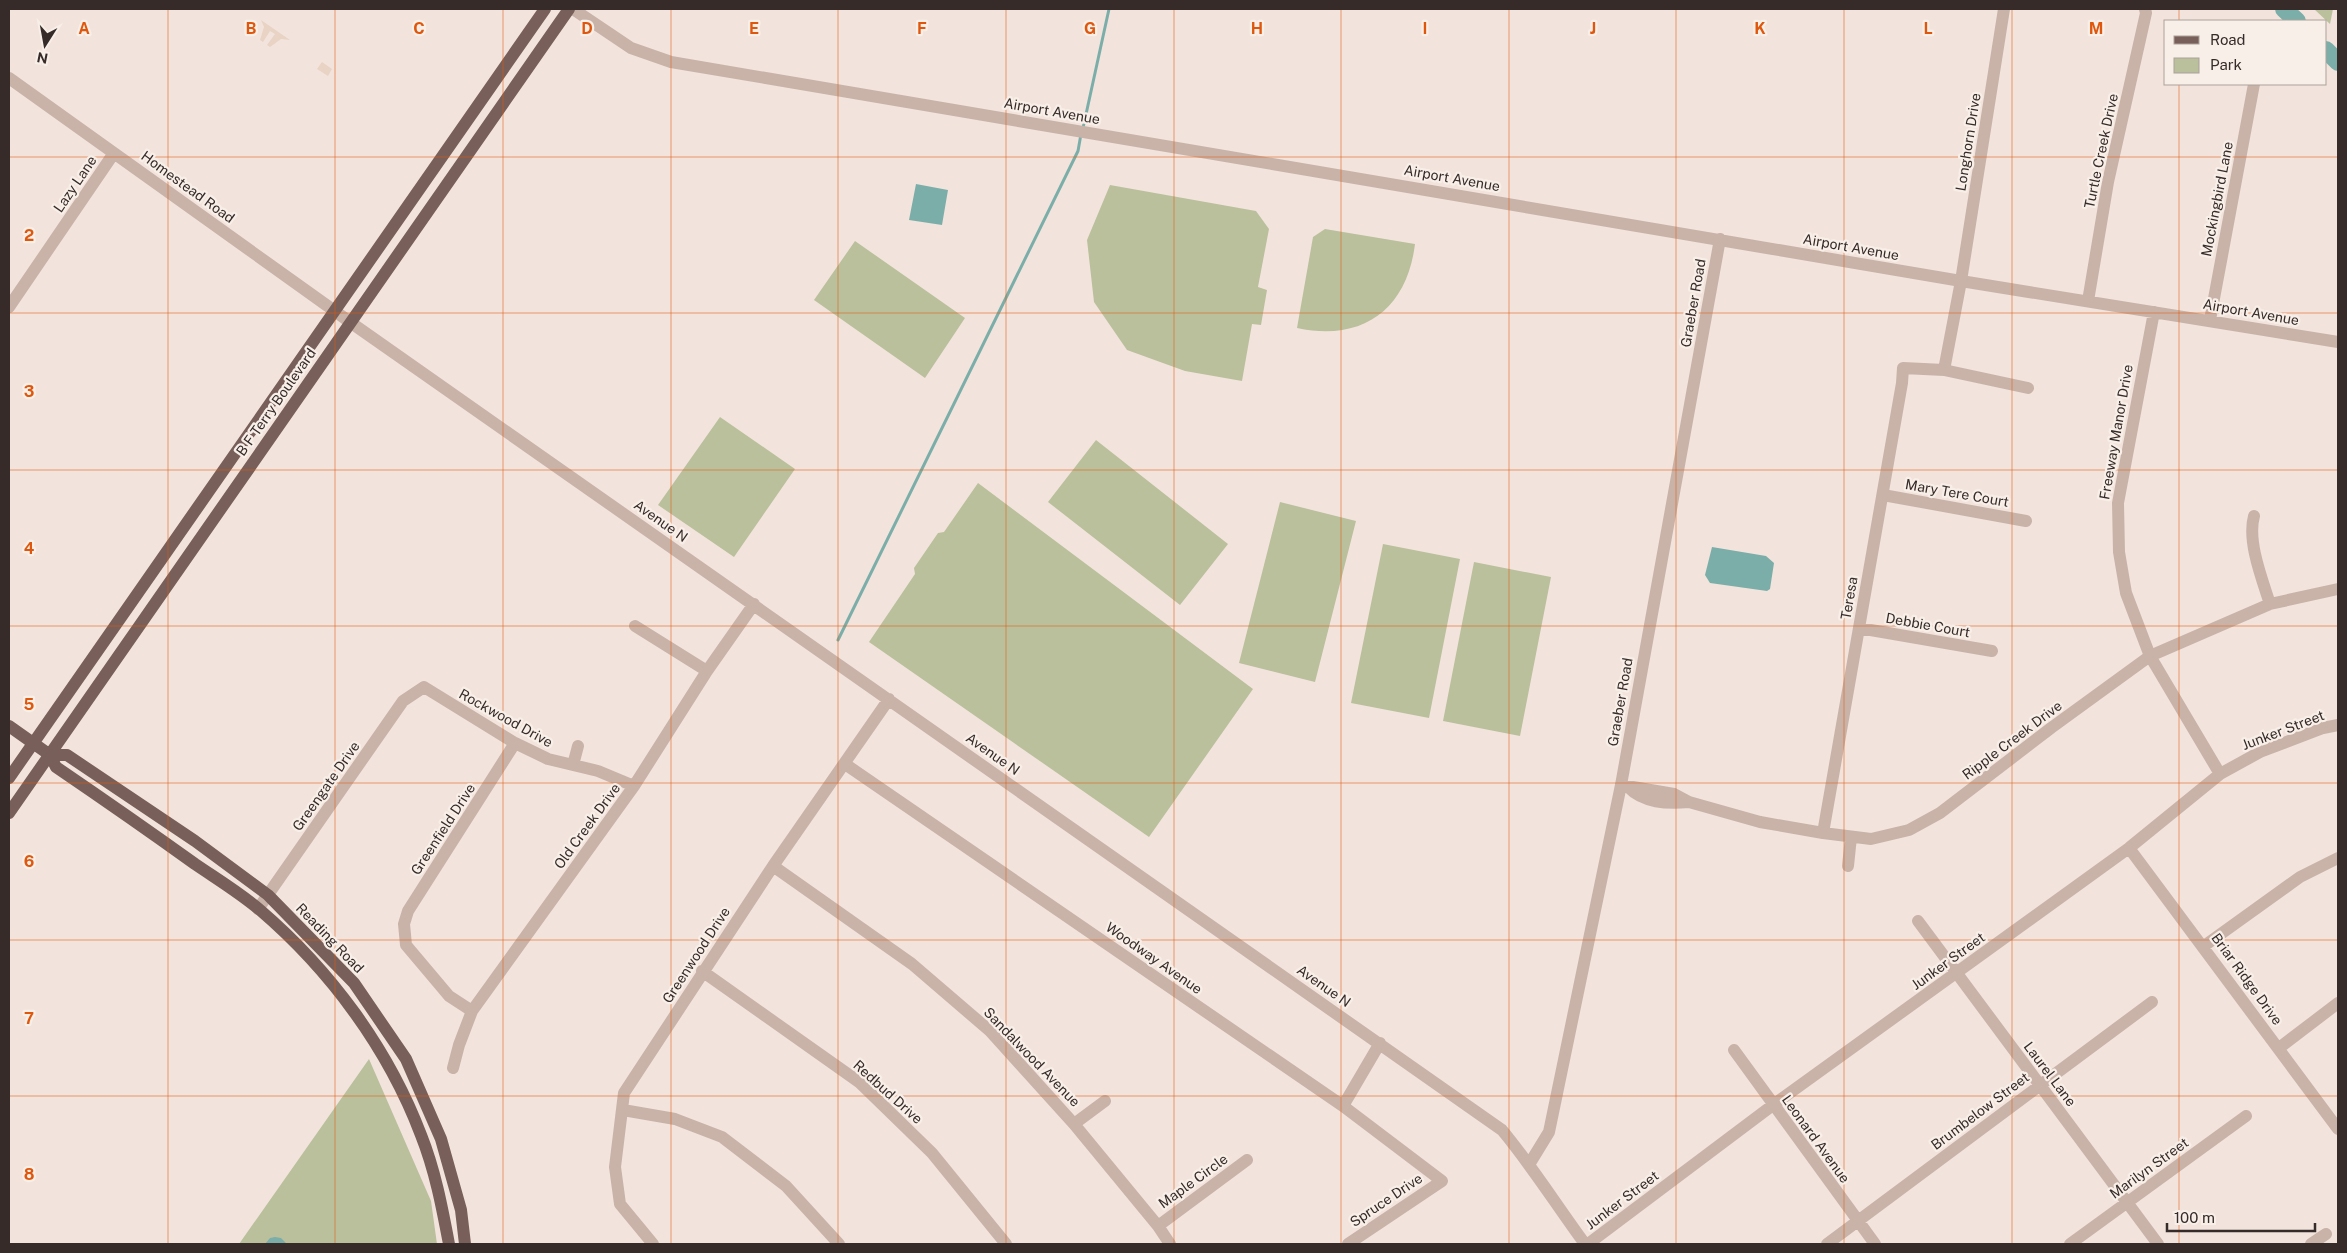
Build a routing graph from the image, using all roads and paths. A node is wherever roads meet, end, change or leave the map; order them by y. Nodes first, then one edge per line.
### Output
1 (545, 9) edge
2 (569, 9) edge
3 (573, 9) edge
4 (2004, 9) edge
5 (2144, 9) edge
6 (9, 78) edge
7 (2254, 85) edge
8 (114, 153) junction
9 (1720, 239) junction
10 (1961, 281) junction
11 (2088, 301) junction
12 (9, 307) edge
13 (335, 310) junction
14 (2154, 312) junction
15 (2210, 320) junction
16 (350, 322) junction
17 (2338, 342) edge
18 (1944, 370) junction
19 (2028, 388) dead end
20 (1883, 495) junction
21 (2254, 516) dead end
22 (2026, 521) dead end
23 (2338, 589) edge
24 (754, 604) junction
25 (2270, 604) junction
26 (635, 626) dead end
27 (1859, 628) junction
28 (1992, 651) dead end
29 (2150, 656) junction
30 (707, 671) junction
31 (424, 687) joint
32 (889, 699) junction
33 (2338, 724) edge
34 (9, 726) edge
35 (33, 743) junction
36 (515, 743) junction
37 (578, 746) dead end
38 (50, 755) junction
39 (845, 764) junction
40 (573, 765) junction
41 (2220, 774) junction
42 (9, 778) edge
43 (634, 786) junction
44 (1624, 786) junction
45 (9, 814) edge
46 (1823, 833) junction
47 (1851, 837) junction
48 (2130, 848) junction
49 (2338, 858) edge
50 (773, 866) junction
51 (1848, 866) dead end
52 (268, 896) junction
53 (258, 909) junction
54 (1918, 921) dead end
55 (2204, 946) junction
56 (702, 971) junction
57 (1956, 973) junction
58 (2152, 1002) dead end
59 (2338, 1004) edge
60 (472, 1011) junction
61 (1380, 1043) junction
62 (2279, 1048) junction
63 (1734, 1050) dead end
64 (453, 1068) dead end
65 (2040, 1086) junction
66 (1105, 1101) dead end
67 (1343, 1106) junction
68 (1773, 1106) junction
69 (623, 1110) junction
70 (2246, 1116) dead end
71 (1074, 1124) junction
72 (2338, 1129) edge
73 (1247, 1160) dead end
74 (1530, 1164) junction
75 (1442, 1181) joint
76 (2127, 1202) junction
77 (1858, 1221) junction
78 (1158, 1226) junction
79 (2326, 1234) dead end
80 (449, 1244) edge
81 (464, 1244) edge
82 (653, 1244) edge
83 (840, 1244) edge
84 (1006, 1244) edge
85 (1170, 1244) edge
86 (1348, 1244) edge
87 (1586, 1244) edge
88 (1827, 1244) edge
89 (1875, 1244) edge
90 (2070, 1244) edge
91 (2158, 1244) edge
92 (2311, 1244) edge

1 - 13 main road, B F Terry Boulevard
2 - 16 main road, B F Terry Boulevard
3 - 9 street, Airport Avenue
4 - 10 street, Longhorn Drive
5 - 11 street, Turtle Creek Drive
6 - 8 street, Homestead Road
7 - 15 street, Mockingbird Lane
8 - 12 street, Lazy Lane
8 - 13 street, Homestead Road
9 - 10 street, Airport Avenue
9 - 44 street, Graeber Road
10 - 11 street, Airport Avenue
10 - 18 street, Longhorn Drive
11 - 14 street, Airport Avenue
13 - 16 street, Homestead Road
13 - 35 main road, B F Terry Boulevard
14 - 15 street, Airport Avenue
14 - 29 street, Freeway Manor Drive
15 - 17 street, Airport Avenue
16 - 24 street, Avenue N
16 - 38 main road, B F Terry Boulevard
18 - 19 street
18 - 20 street, Teresa
20 - 22 street, Mary Tere Court
20 - 27 street, Teresa
21 - 25 street
23 - 25 street, Ripple Creek Drive
24 - 30 street, Old Creek Drive
24 - 32 street, Avenue N
25 - 29 street, Ripple Creek Drive
26 - 30 street
27 - 28 street, Debbie Court
27 - 46 street, Teresa
29 - 41 street, Freeway Manor Drive
29 - 47 street, Ripple Creek Drive
30 - 43 street, Old Creek Drive
31 - 36 street, Rockwood Drive
31 - 52 street, Greengate Drive
32 - 39 street, Greenwood Drive
32 - 61 street, Avenue N
33 - 41 street, Junker Street
34 - 35 main road, Reading Road
35 - 38 main road, Reading Road
35 - 42 main road, B F Terry Boulevard
36 - 40 street, Rockwood Drive
36 - 60 street, Greenfield Drive
37 - 40 street
38 - 45 main road, B F Terry Boulevard
38 - 52 main road, Reading Road
38 - 53 main road, Reading Road
39 - 50 street, Greenwood Drive
39 - 67 street, Woodway Avenue
40 - 43 street, Rockwood Drive
41 - 48 street, Junker Street
43 - 60 street, Old Creek Drive
44 - 46 street, Ripple Creek Drive
44 - 74 street, Graeber Road
46 - 47 street, Ripple Creek Drive
47 - 51 street
48 - 55 street, Briar Ridge Drive
48 - 57 street, Junker Street
49 - 55 street
50 - 56 street, Greenwood Drive
50 - 71 street, Sandalwood Avenue
52 - 53 street, Greengate Drive
52 - 81 main road, Reading Road
53 - 80 main road, Reading Road
54 - 57 street, Laurel Lane
55 - 62 street, Briar Ridge Drive
56 - 69 street, Greenwood Drive
56 - 84 street, Redbud Drive
57 - 65 street, Laurel Lane
57 - 68 street, Junker Street
58 - 65 street, Brumbelow Street
59 - 62 street
60 - 64 street, Old Creek Drive
61 - 67 street
61 - 74 street, Avenue N
62 - 72 street, Briar Ridge Drive
63 - 68 street, Leonard Avenue
65 - 76 street, Laurel Lane
65 - 77 street, Brumbelow Street
66 - 71 street
67 - 75 street, Woodway Avenue
68 - 77 street, Leonard Avenue
68 - 87 street, Junker Street
69 - 82 street, Greenwood Drive
69 - 83 street
70 - 76 street, Marilyn Street
71 - 78 street, Sandalwood Avenue
73 - 78 street, Maple Circle
74 - 87 street, Avenue N
75 - 86 street, Spruce Drive
76 - 90 street, Marilyn Street
76 - 91 street, Laurel Lane
77 - 88 street, Brumbelow Street
77 - 89 street, Leonard Avenue
78 - 85 street, Sandalwood Avenue
79 - 92 street

